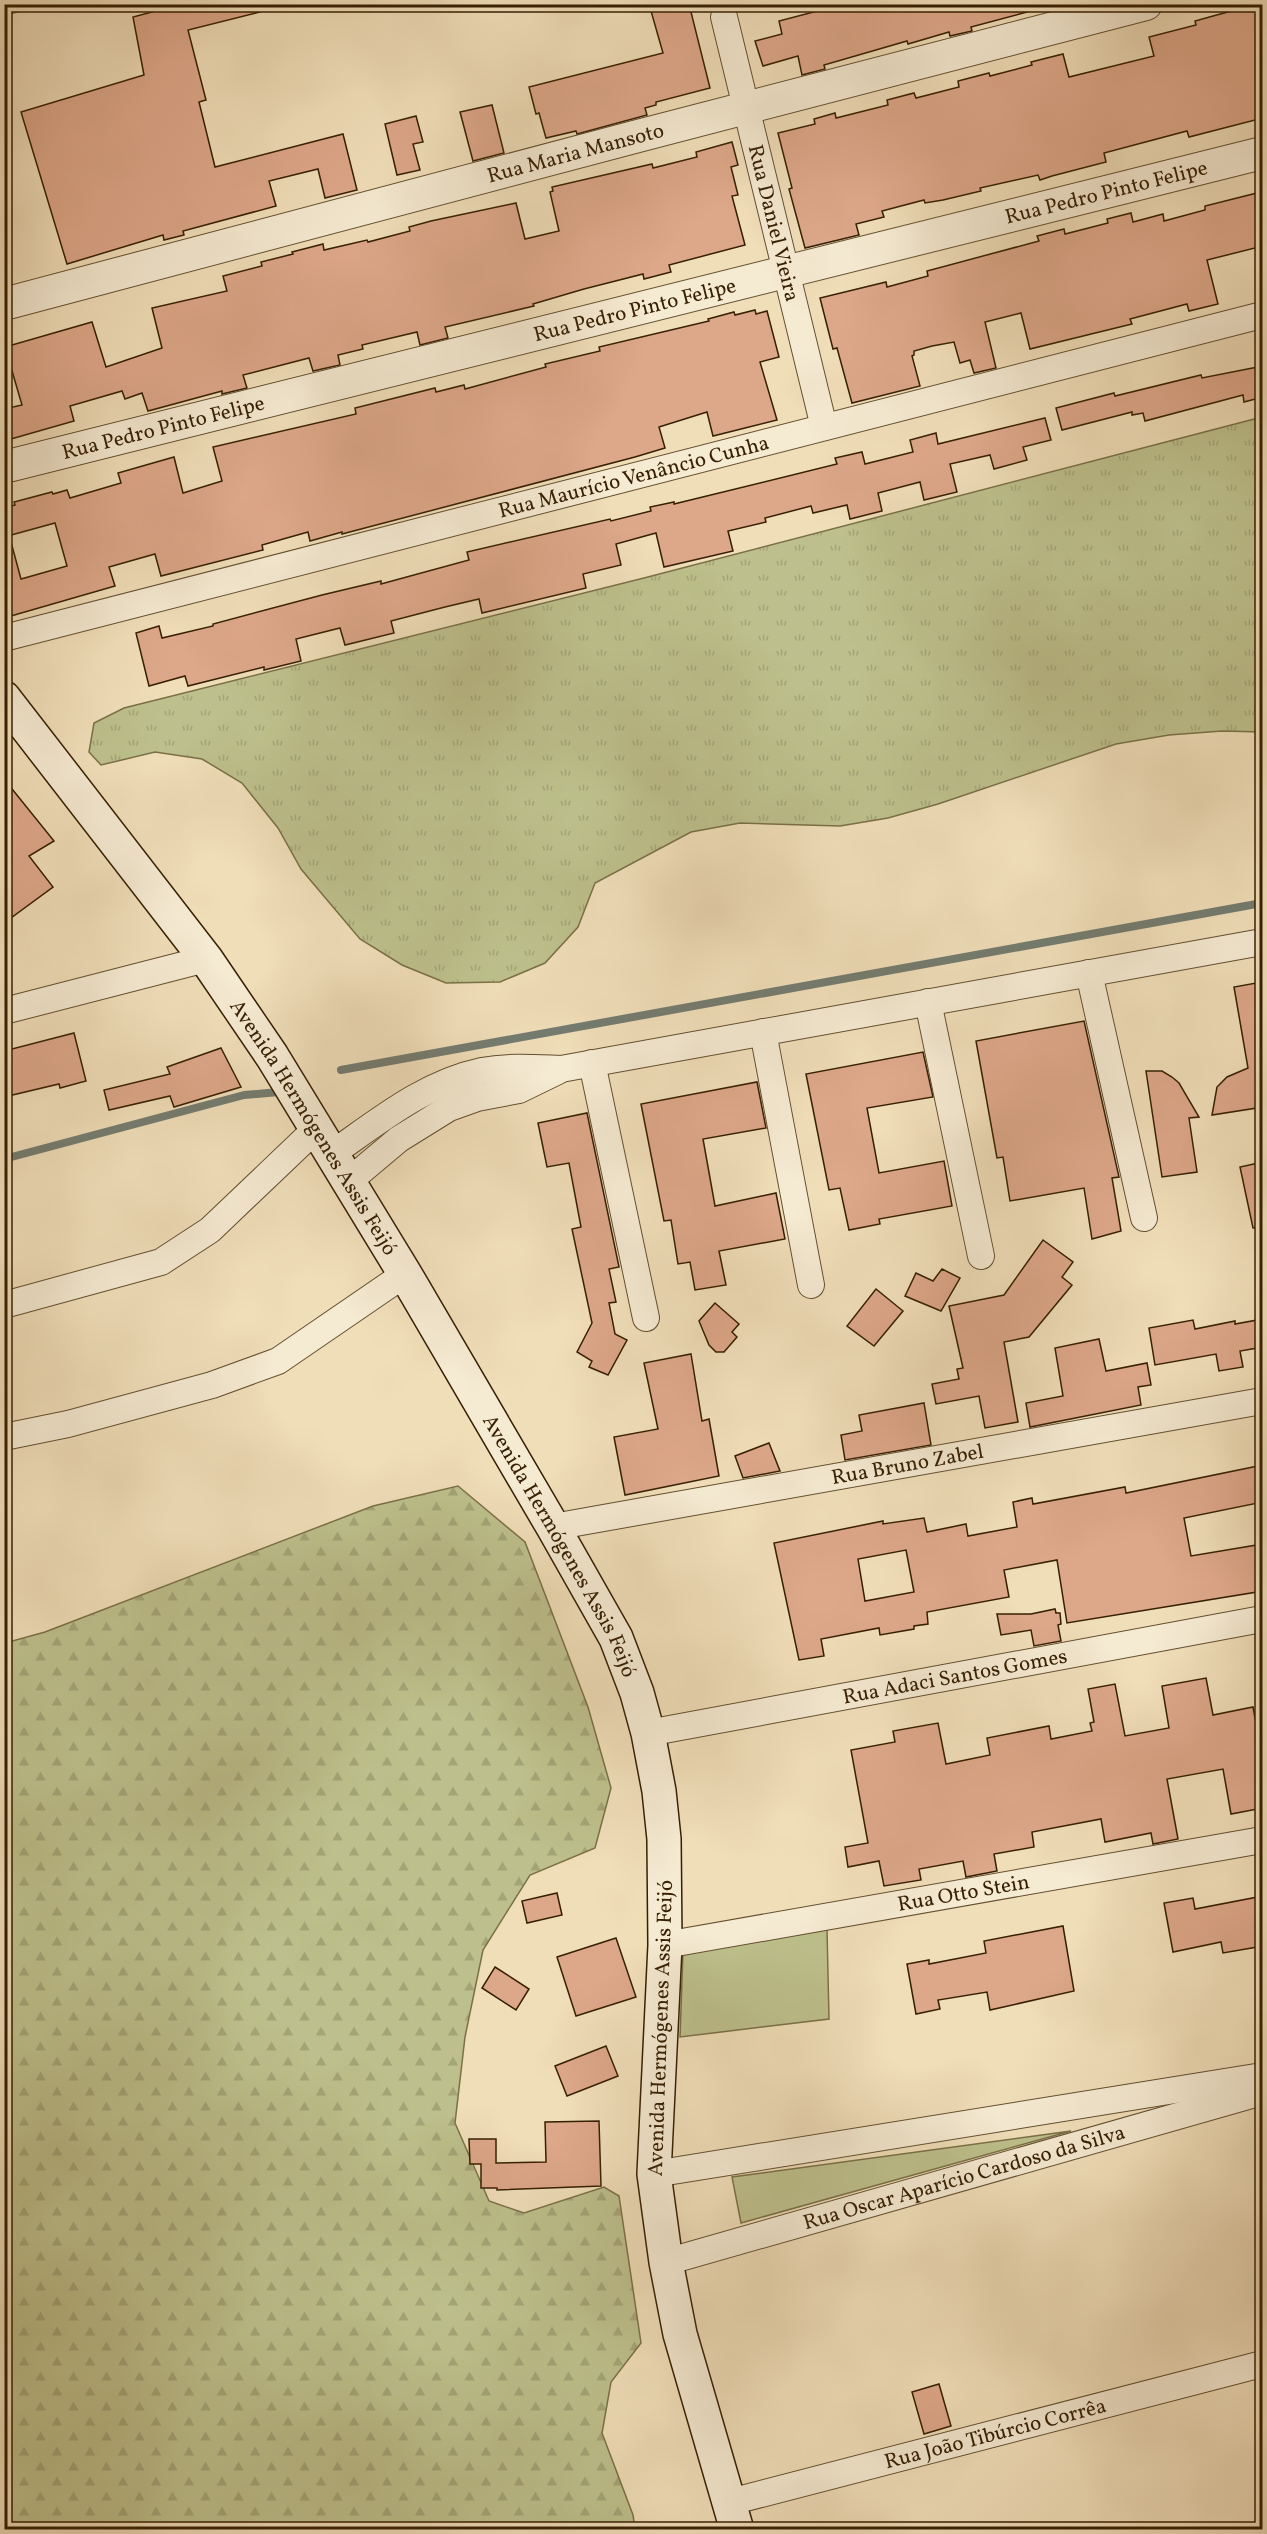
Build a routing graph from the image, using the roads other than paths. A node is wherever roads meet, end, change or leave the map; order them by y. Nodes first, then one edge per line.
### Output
1 (1146, 4) edge
2 (724, 17) dead end
3 (746, 108) junction
4 (1263, 153) edge
5 (786, 271) junction
6 (4, 304) edge
7 (1263, 315) edge
8 (824, 427) junction
9 (4, 467) edge
10 (4, 638) edge
11 (4, 698) edge
12 (1262, 944) edge
13 (206, 959) junction
14 (1089, 973) junction
15 (928, 1002) junction
16 (4, 1011) edge
17 (763, 1032) junction
18 (592, 1063) junction
19 (561, 1069) junction
20 (325, 1141) junction
21 (349, 1181) junction
22 (1144, 1218) dead end
23 (981, 1256) dead end
24 (405, 1275) junction
25 (811, 1285) dead end
26 (4, 1305) edge
27 (646, 1318) dead end
28 (1263, 1401) edge
29 (4, 1437) edge
30 (553, 1527) junction
31 (1263, 1619) edge
32 (648, 1733) junction
33 (1263, 1840) edge
34 (665, 1945) junction
35 (1263, 2076) edge
36 (1263, 2092) edge
37 (654, 2174) junction
38 (666, 2262) junction
39 (1263, 2364) edge
40 (734, 2516) edge

1 - 3 street, Rua Maria Mansoto
2 - 3 street, Rua Daniel Vieira
3 - 5 street, Rua Daniel Vieira
3 - 6 street, Rua Maria Mansoto
4 - 5 street, Rua Pedro Pinto Felipe
5 - 8 street, Rua Daniel Vieira
5 - 9 street, Rua Pedro Pinto Felipe
7 - 8 street, Rua Maurício Venâncio Cunha
8 - 10 street, Rua Maurício Venâncio Cunha
11 - 13 main road, Avenida Hermógenes Assis Feijó
12 - 14 street
13 - 16 street
13 - 20 main road, Avenida Hermógenes Assis Feijó
14 - 15 street
14 - 22 street
15 - 17 street
15 - 23 street
17 - 18 street
17 - 25 street
18 - 19 street
18 - 27 street
19 - 20 street
19 - 21 street
20 - 21 main road, Avenida Hermógenes Assis Feijó
20 - 26 street
21 - 24 main road, Avenida Hermógenes Assis Feijó
24 - 29 street
24 - 30 main road, Avenida Hermógenes Assis Feijó
28 - 30 street, Rua Bruno Zabel
30 - 32 main road, Avenida Hermógenes Assis Feijó
31 - 32 street, Rua Adaci Santos Gomes
32 - 34 main road, Avenida Hermógenes Assis Feijó
33 - 34 street, Rua Otto Stein
34 - 37 main road, Avenida Hermógenes Assis Feijó
35 - 37 street, Rua Oscar Aparício Cardoso da Silva
36 - 38 street, Rua Oscar Aparício Cardoso da Silva
37 - 38 main road, Avenida Hermógenes Assis Feijó
38 - 40 main road, Avenida Hermógenes Assis Feijó
39 - 40 street, Rua João Tibúrcio Corrêa

